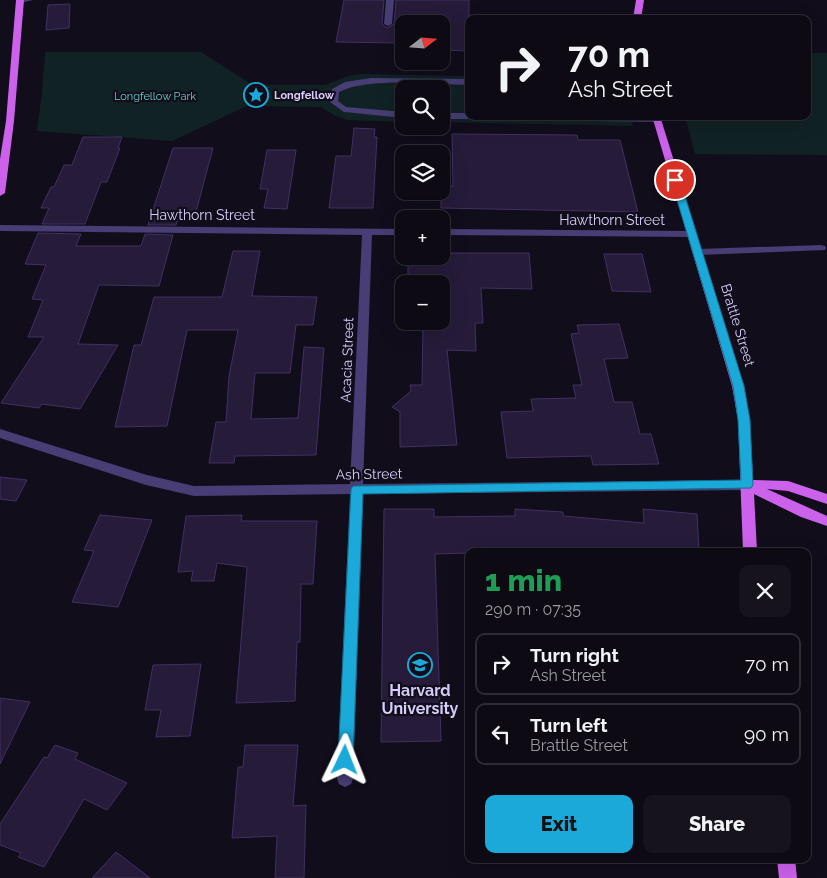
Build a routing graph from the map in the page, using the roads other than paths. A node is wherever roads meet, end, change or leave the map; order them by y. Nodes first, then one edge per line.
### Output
1 (23, 0) edge
2 (390, 0) edge
3 (640, 0) edge
4 (638, 15) edge
5 (388, 24) dead end
6 (395, 81) edge
7 (450, 82) edge
8 (465, 82) edge
9 (395, 114) edge
10 (450, 116) edge
11 (465, 116) edge
12 (657, 120) edge
13 (2, 160) edge
14 (0, 193) edge
15 (0, 228) edge
16 (367, 232) junction
17 (395, 232) edge
18 (450, 232) edge
19 (692, 234) junction
20 (821, 248) dead end
21 (698, 252) junction
22 (0, 433) edge
23 (747, 485) junction
24 (357, 489) junction
25 (827, 499) edge
26 (827, 521) edge
27 (750, 548) edge
28 (345, 779) dead end
29 (786, 863) edge
30 (788, 878) edge

1 - 13 main road
2 - 5 street
3 - 4 main road
6 - 9 street
7 - 8 street
10 - 11 street
12 - 19 main road, Brattle Street
13 - 14 main road
15 - 16 street, Hawthorn Street
16 - 17 street, Hawthorn Street
16 - 24 street, Acacia Street
18 - 19 street, Hawthorn Street
19 - 21 main road, Brattle Street
20 - 21 street
21 - 23 main road, Brattle Street
22 - 24 street, Ash Street
23 - 24 street, Ash Street
23 - 25 main road
23 - 26 main road
23 - 27 main road, Brattle Street
24 - 28 street, Acacia Street
29 - 30 main road

